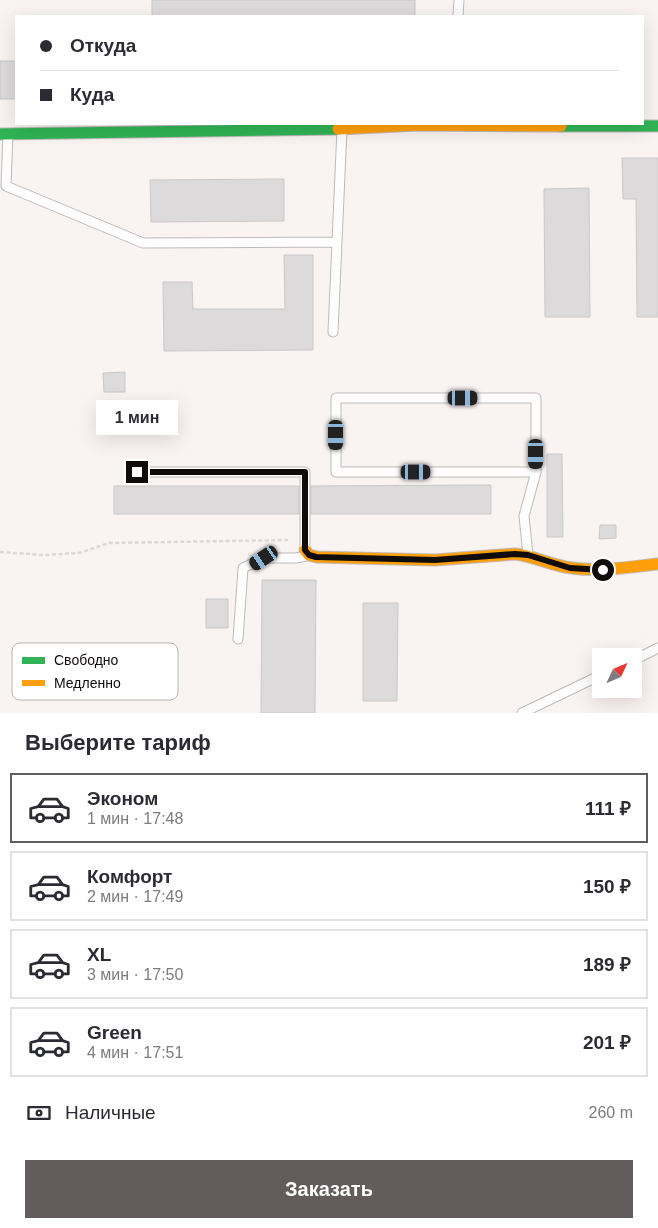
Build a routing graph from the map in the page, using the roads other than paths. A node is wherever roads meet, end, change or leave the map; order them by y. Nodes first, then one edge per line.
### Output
1 (459, 0) edge
2 (458, 15) edge
3 (402, 125) edge
4 (538, 125) edge
5 (658, 126) edge
6 (342, 129) junction
7 (4, 134) edge
8 (337, 242) junction
9 (333, 332) dead end
10 (137, 472) dead end
11 (536, 472) junction
12 (306, 548) junction
13 (528, 555) junction
14 (658, 564) edge
15 (238, 639) dead end
16 (658, 648) edge
17 (642, 656) edge
18 (592, 679) edge
19 (522, 713) edge

1 - 2 lane
3 - 6 street
4 - 5 street
6 - 7 street
6 - 8 lane
7 - 8 lane
8 - 9 lane
10 - 12 lane
11 - 11 lane
11 - 13 lane
12 - 13 street
12 - 15 lane
13 - 14 street
16 - 17 lane
18 - 19 lane

